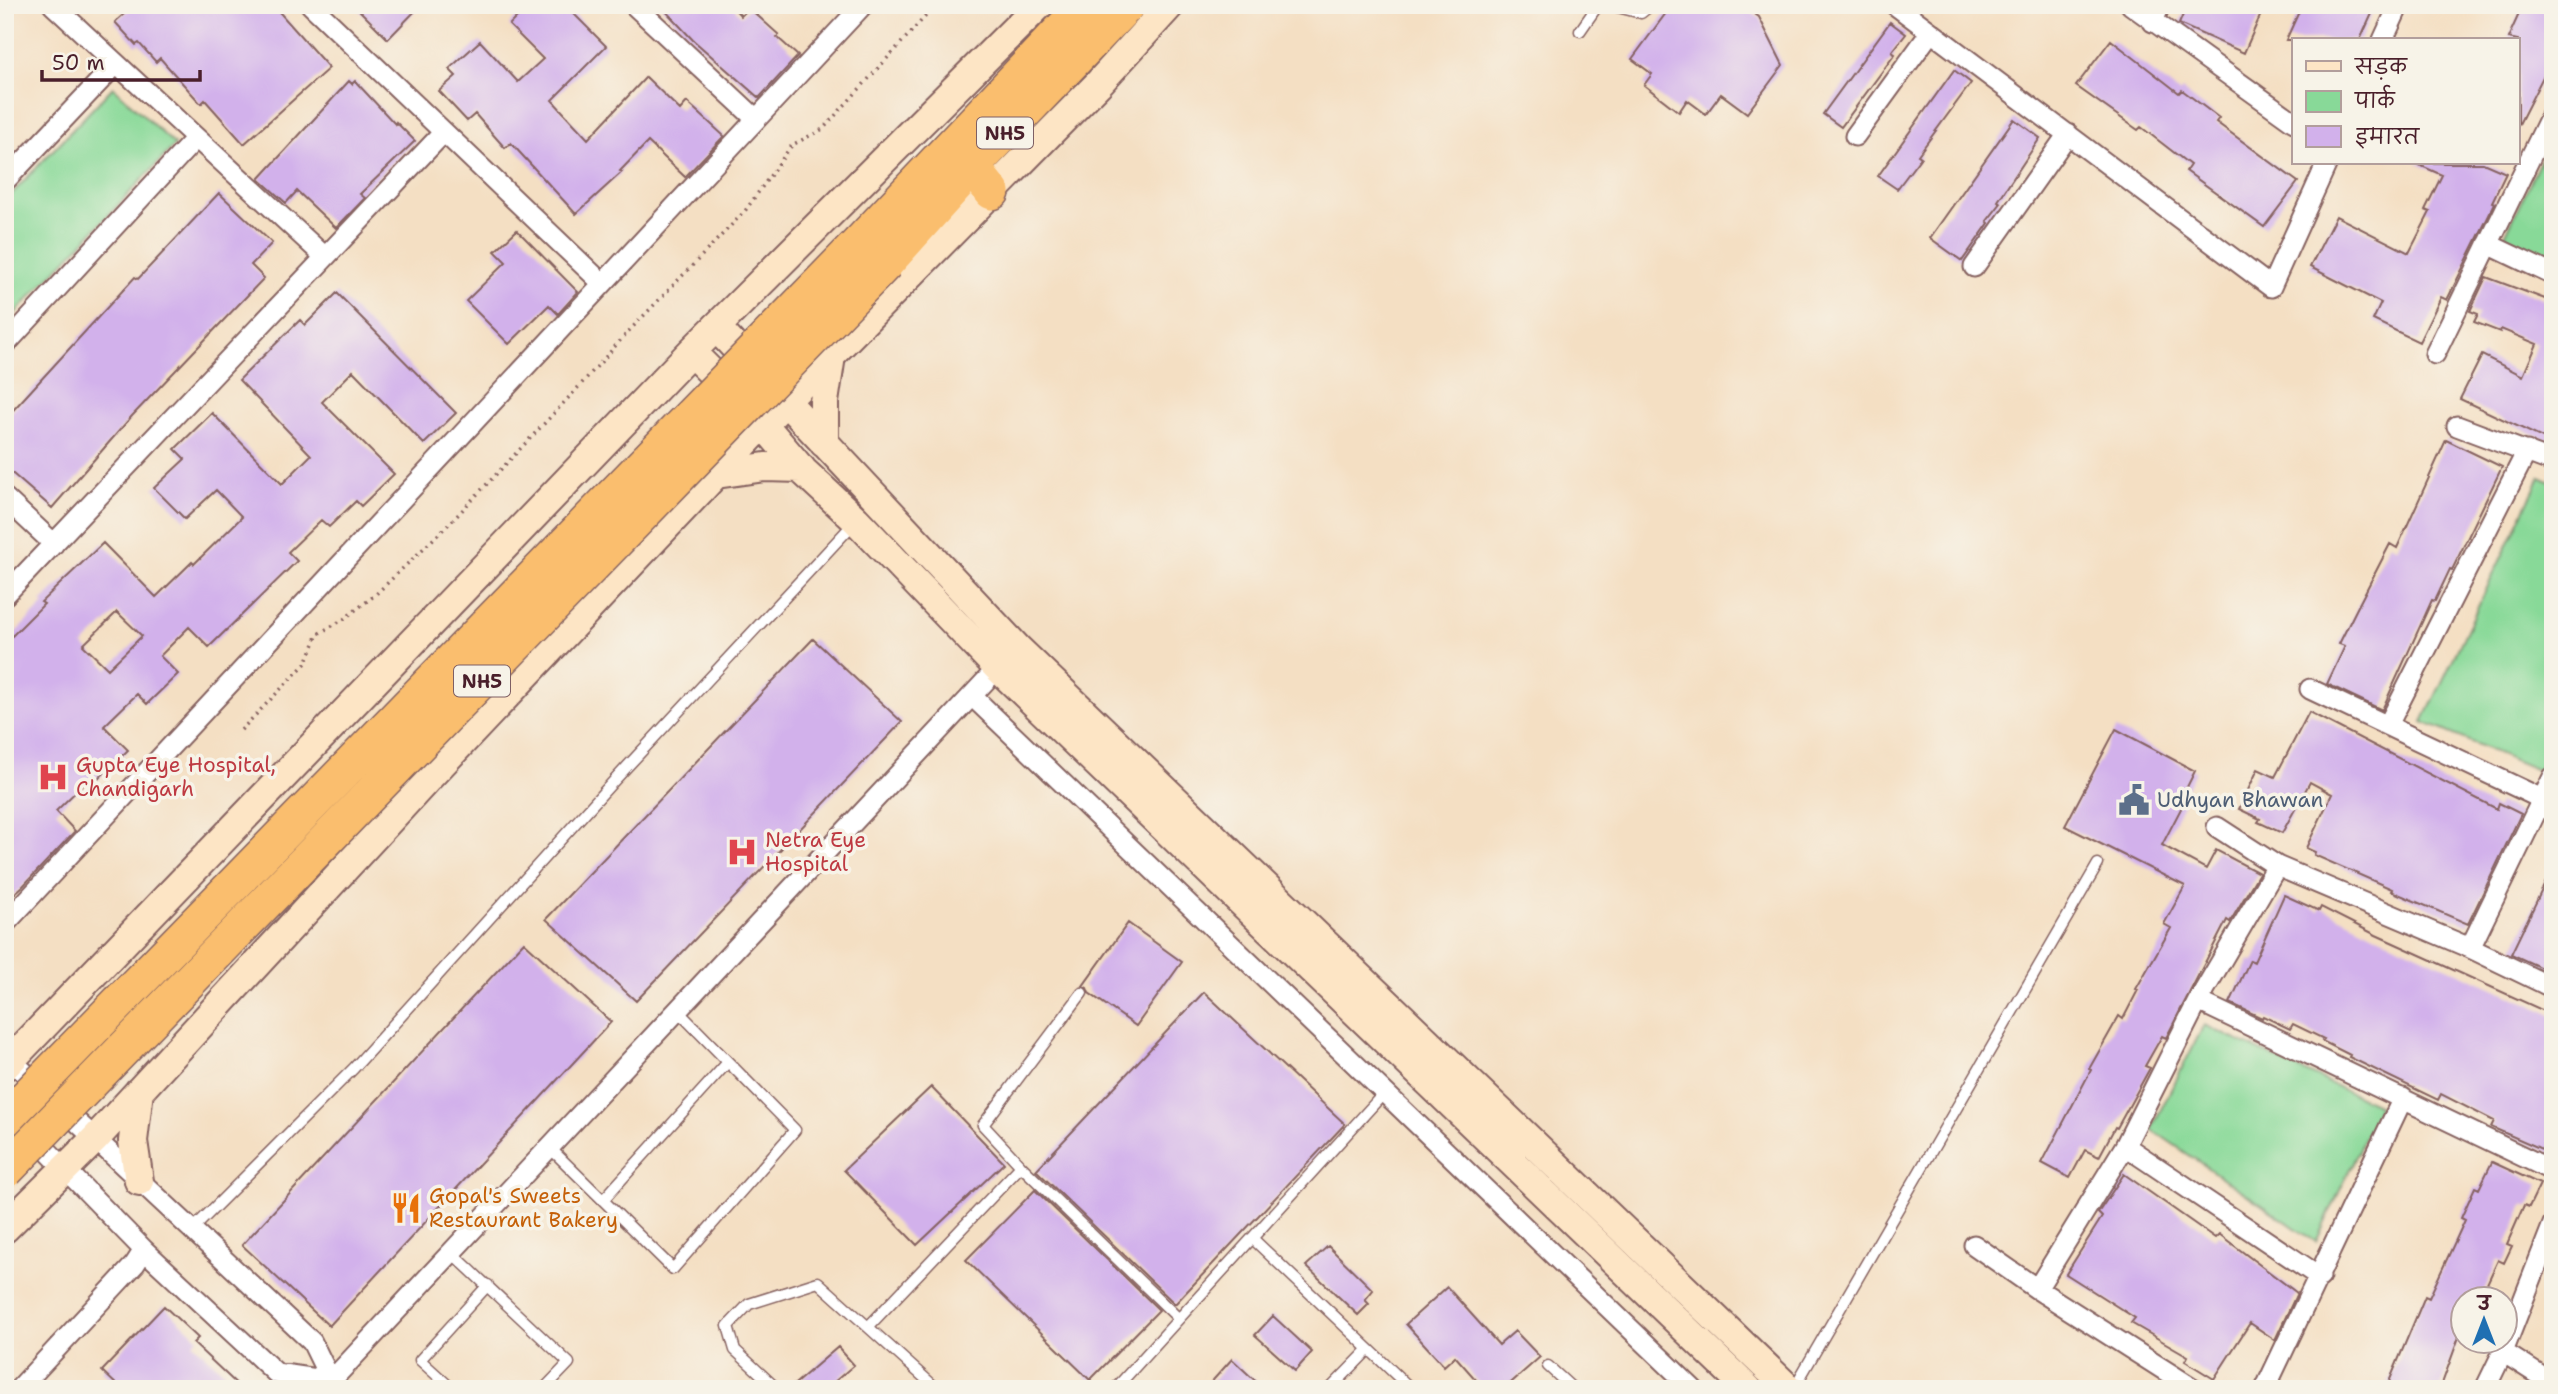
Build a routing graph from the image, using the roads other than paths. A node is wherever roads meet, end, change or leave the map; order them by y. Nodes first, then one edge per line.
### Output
1 (53, 5) edge
2 (311, 5) edge
3 (634, 5) edge
4 (863, 5) edge
5 (1039, 5) edge
6 (1085, 5) edge
7 (1127, 5) edge
8 (1170, 5) edge
9 (1598, 5) edge
10 (1610, 5) edge
11 (1651, 5) edge
12 (1895, 5) edge
13 (2131, 5) edge
14 (2399, 5) edge
15 (2156, 14) edge
16 (1580, 31) dead end
17 (1930, 33) junction
18 (2384, 38) edge
19 (116, 64) junction
20 (2553, 111) edge
21 (755, 119) junction
22 (2292, 120) edge
23 (443, 132) junction
24 (2068, 134) junction
25 (1855, 136) dead end
26 (197, 138) junction
27 (2327, 164) edge
28 (982, 179) junction
29 (5, 181) edge
30 (2488, 244) junction
31 (324, 257) junction
32 (1974, 267) dead end
33 (2553, 275) edge
34 (602, 283) junction
35 (716, 327) junction
36 (5, 345) edge
37 (691, 352) junction
38 (2435, 354) dead end
39 (831, 356) junction
40 (787, 401) junction
41 (763, 425) junction
42 (2457, 426) dead end
43 (824, 443) junction
44 (2527, 451) junction
45 (2553, 462) edge
46 (801, 468) junction
47 (716, 474) junction
48 (5, 498) edge
49 (856, 520) junction
50 (54, 544) junction
51 (5, 595) edge
52 (1007, 658) junction
53 (2310, 690) dead end
54 (972, 696) junction
55 (2388, 725) junction
56 (2553, 777) edge
57 (2542, 799) junction
58 (2217, 827) dead end
59 (2098, 864) dead end
60 (2277, 866) junction
61 (5, 924) edge
62 (2470, 948) junction
63 (2553, 988) edge
64 (1082, 993) dead end
65 (2198, 1001) junction
66 (677, 1010) junction
67 (728, 1062) junction
68 (8, 1063) edge
69 (139, 1091) junction
70 (1385, 1093) junction
71 (2403, 1098) junction
72 (5, 1108) edge
73 (5, 1119) edge
74 (95, 1139) junction
75 (2125, 1146) junction
76 (549, 1147) junction
77 (1021, 1166) junction
78 (65, 1168) junction
79 (5, 1171) edge
80 (2553, 1171) edge
81 (139, 1181) junction
82 (603, 1200) junction
83 (2553, 1224) edge
84 (5, 1228) edge
85 (193, 1229) junction
86 (1252, 1238) junction
87 (1974, 1245) dead end
88 (145, 1250) junction
89 (451, 1252) junction
90 (2320, 1277) junction
91 (488, 1285) junction
92 (2037, 1289) junction
93 (2520, 1308) edge
94 (1178, 1318) junction
95 (868, 1327) junction
96 (1369, 1349) junction
97 (2501, 1356) edge
98 (2509, 1356) edge
99 (1548, 1366) dead end
100 (2553, 1384) edge
101 (335, 1385) edge
102 (19, 1389) edge
103 (452, 1389) edge
104 (544, 1389) edge
105 (777, 1389) edge
106 (937, 1389) edge
107 (1115, 1389) edge
108 (1330, 1389) edge
109 (1411, 1389) edge
110 (1573, 1389) edge
111 (1693, 1389) edge
112 (1748, 1389) edge
113 (1791, 1389) edge
114 (2194, 1389) edge
115 (2266, 1389) edge
116 (2485, 1389) edge

1 - 19 street
2 - 23 street
3 - 21 street
4 - 21 street
5 - 35 street
6 - 73 highway, NH5, bridge
7 - 28 highway, NH5
8 - 28 street
9 - 16 lane
10 - 11 lane
12 - 17 street
13 - 15 street
14 - 18 street
15 - 22 street
17 - 24 street
17 - 25 street
19 - 26 street
19 - 29 street
20 - 30 street
21 - 34 street
23 - 31 street
23 - 34 street
24 - 27 street
24 - 32 street
26 - 31 street
26 - 36 street
28 - 39 street
28 - 79 highway, NH5, bridge
30 - 33 street
30 - 38 street
31 - 50 street
34 - 61 street
35 - 37 street
35 - 40 street
37 - 41 street
37 - 68 street
39 - 40 street
39 - 43 street
40 - 41 street
40 - 43 street
41 - 46 street
41 - 47 street
42 - 44 street
43 - 52 street
44 - 45 street
44 - 55 street
46 - 47 street
46 - 49 street
47 - 69 street
48 - 50 street
49 - 52 street
49 - 85 lane
50 - 51 street
52 - 54 street
52 - 112 street
52 - 113 street
53 - 55 street
54 - 66 street
54 - 70 street
55 - 57 street
56 - 57 street
57 - 62 street
58 - 60 street
59 - 113 lane
60 - 62 street
60 - 65 street
62 - 63 street
64 - 77 lane
65 - 71 street
65 - 75 street
66 - 67 lane
66 - 76 street
67 - 82 lane
67 - 82 lane
68 - 74 street
69 - 74 street
69 - 81 street
70 - 86 lane
70 - 111 street
71 - 80 street
71 - 90 street
72 - 78 street
74 - 78 street
74 - 81 street
75 - 90 street
75 - 92 street
76 - 82 lane
76 - 89 street
77 - 94 lane
77 - 95 lane
78 - 84 street
78 - 88 street
81 - 85 street
83 - 93 street
85 - 101 street
86 - 94 lane
86 - 96 lane
87 - 92 street
88 - 101 street
88 - 102 street
89 - 91 lane
89 - 101 street
90 - 115 street
91 - 103 lane
91 - 104 lane
92 - 114 street
94 - 107 lane
95 - 105 lane
95 - 106 lane
96 - 108 lane
96 - 109 lane
97 - 116 street
98 - 100 street
99 - 110 lane

